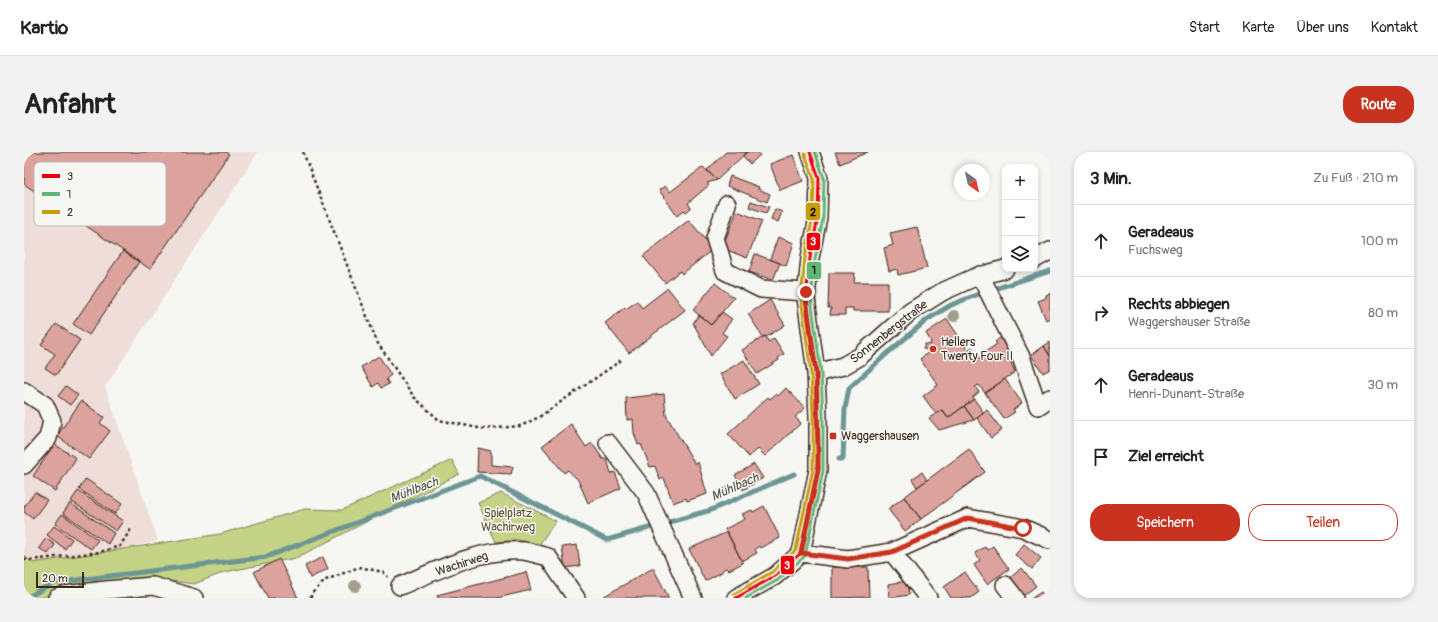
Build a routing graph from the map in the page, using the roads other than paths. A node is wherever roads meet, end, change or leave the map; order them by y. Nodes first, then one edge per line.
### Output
1 (810, 152) edge
2 (727, 204) dead end
3 (1050, 251) edge
4 (1038, 257) edge
5 (1002, 272) edge
6 (986, 286) junction
7 (806, 292) junction
8 (816, 373) junction
9 (24, 391) edge
10 (1050, 398) edge
11 (608, 443) dead end
12 (24, 465) edge
13 (1050, 540) edge
14 (892, 552) junction
15 (801, 553) junction
16 (400, 586) road end
17 (57, 598) edge
18 (194, 598) edge
19 (576, 598) edge
20 (693, 598) edge
21 (736, 598) edge
22 (928, 598) edge

1 - 7 street
2 - 7 street
3 - 4 street
5 - 6 street, Sonnenbergstraße
6 - 8 street, Sonnenbergstraße
6 - 10 street
7 - 8 street
8 - 15 street
9 - 12 street
11 - 20 street
13 - 14 street
14 - 15 street
14 - 22 street
15 - 21 street
16 - 19 street, Wachirweg
17 - 18 street

